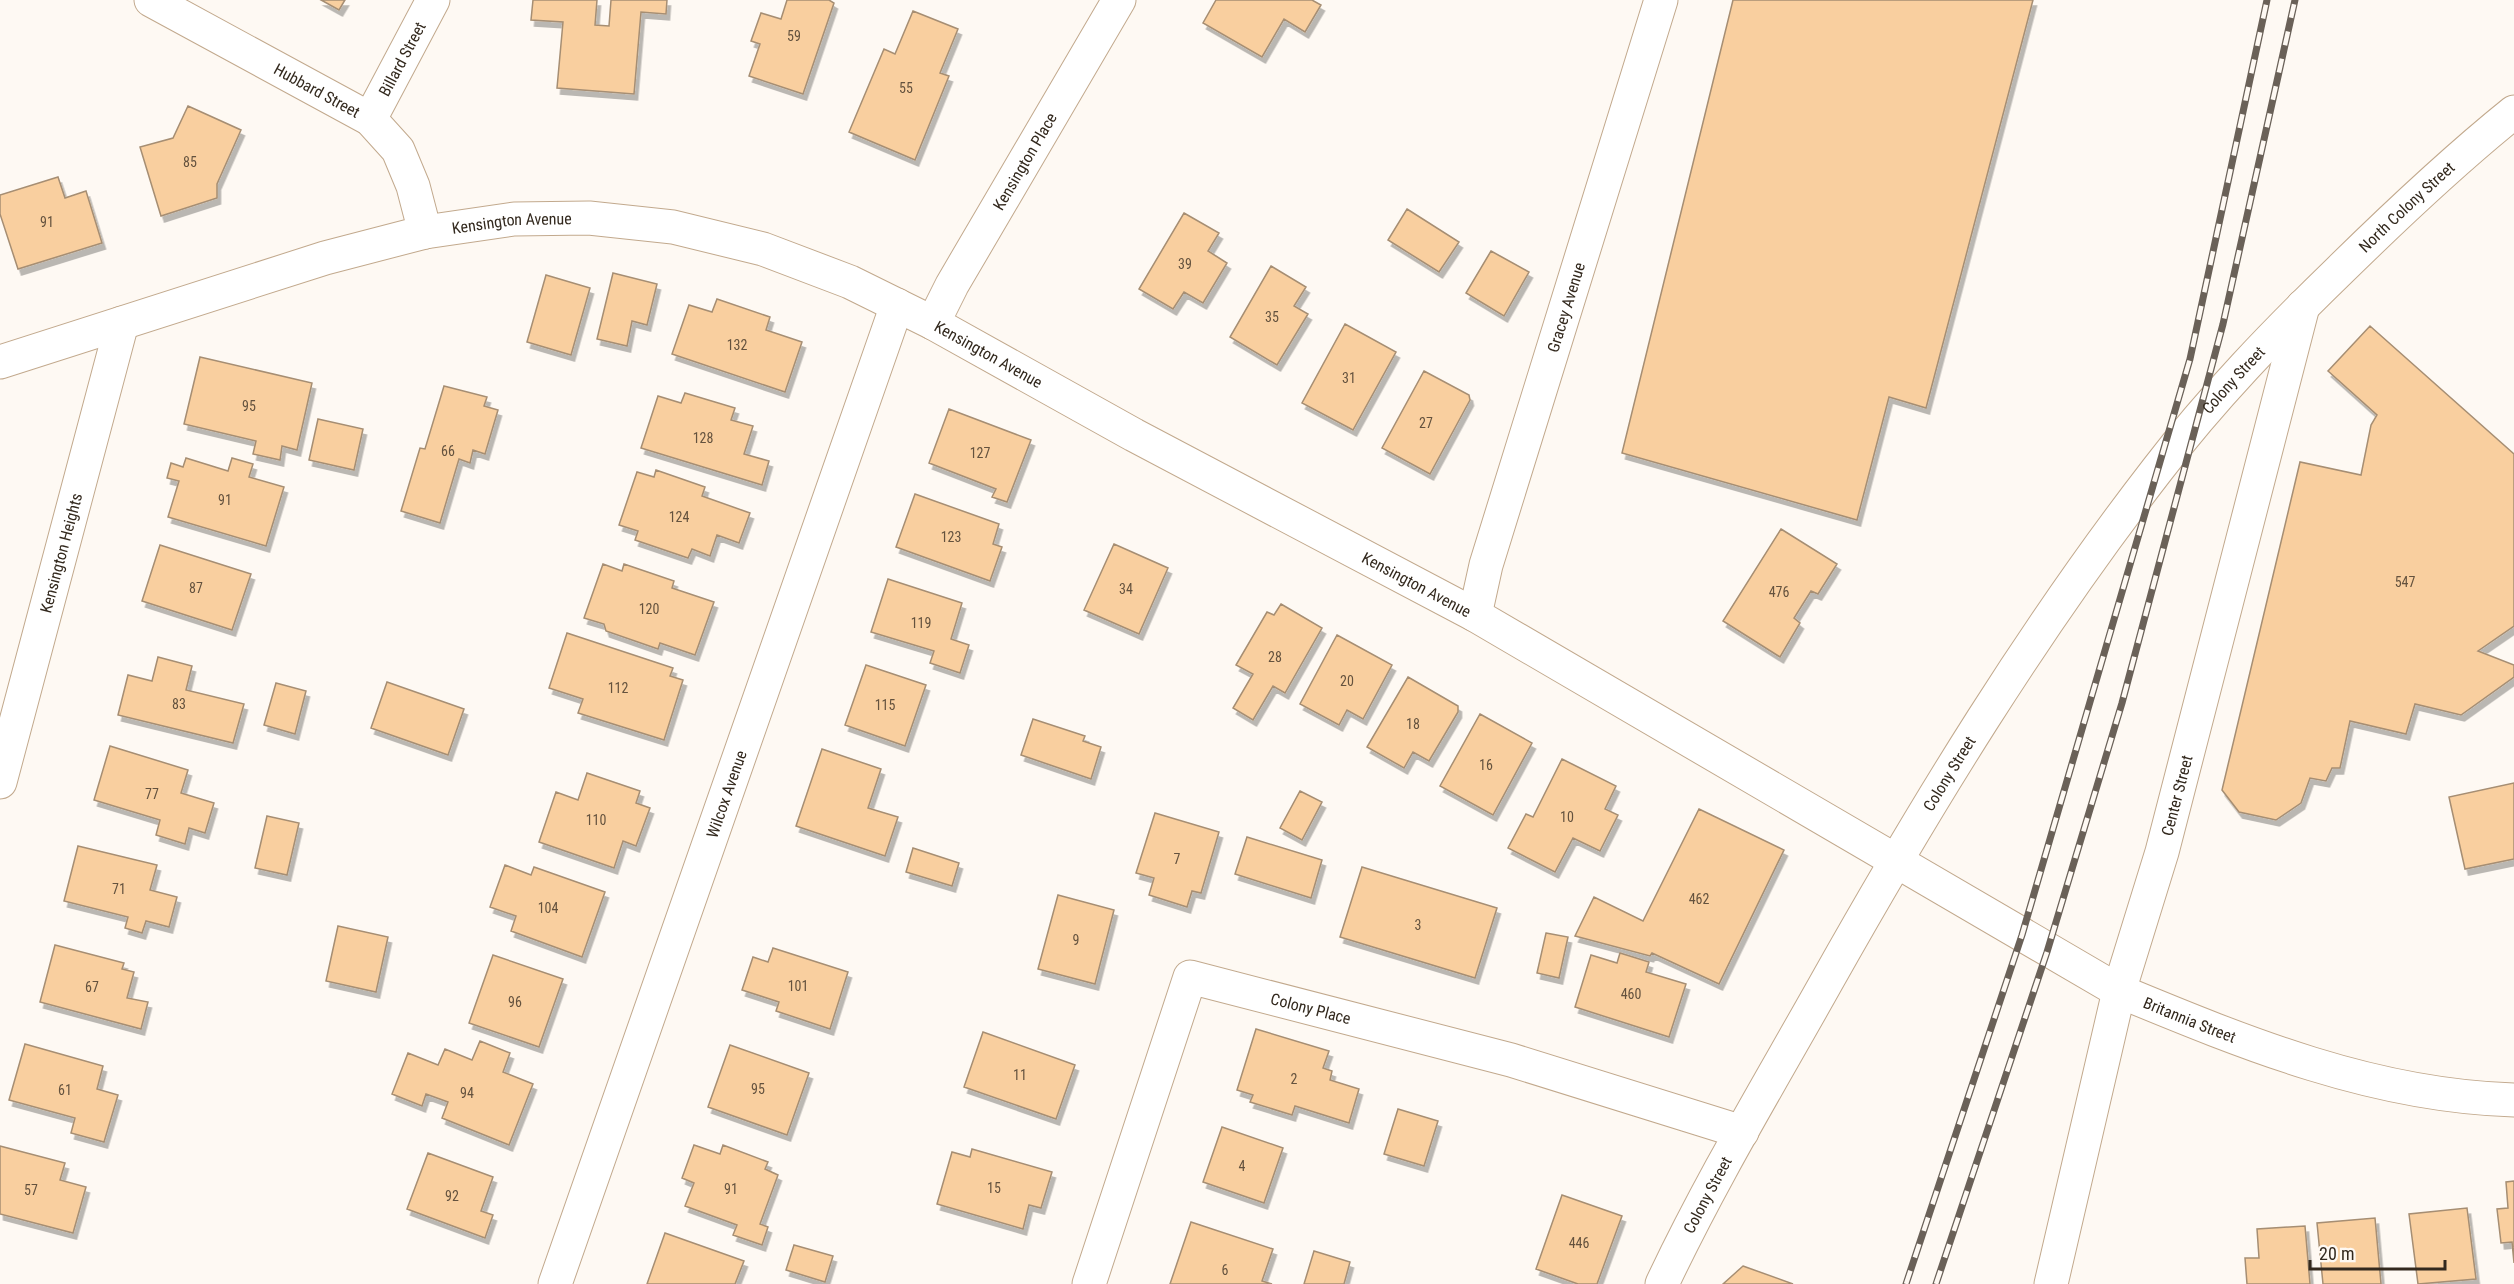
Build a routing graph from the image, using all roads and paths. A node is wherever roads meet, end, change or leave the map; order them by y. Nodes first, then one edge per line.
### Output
1 (151, 0) edge
2 (433, 0) edge
3 (1119, 0) edge
4 (1661, 0) edge
5 (2514, 112) edge
6 (370, 119) junction
7 (425, 232) junction
8 (897, 305) junction
9 (2303, 306) junction
10 (122, 323) junction
11 (933, 323) junction
12 (0, 362) edge
13 (1475, 615) junction
14 (0, 782) edge
15 (1896, 859) junction
16 (2119, 991) junction
17 (2514, 1100) edge
18 (1742, 1132) junction
19 (555, 1284) edge
20 (1089, 1284) edge
21 (1662, 1284) edge
22 (2051, 1284) edge

1 - 6 street, Hubbard Street
2 - 6 street, Billard Street
3 - 11 street, Kensington Place
4 - 13 street, Gracey Avenue
5 - 9 street, North Colony Street
6 - 7 street, Hubbard Street
7 - 8 street, Kensington Avenue
7 - 10 street, Kensington Avenue
8 - 11 street, Kensington Avenue
8 - 19 street, Wilcox Avenue
9 - 15 street, Colony Street
9 - 16 street, Center Street
10 - 12 street, Kensington Avenue
10 - 14 street, Kensington Heights
11 - 13 street, Kensington Avenue
13 - 15 street, Kensington Avenue
15 - 16 street, Britannia Street
15 - 18 street, Colony Street
16 - 17 street, Britannia Street
16 - 22 street, Center Street
18 - 20 street, Colony Place
18 - 21 street, Colony Street

